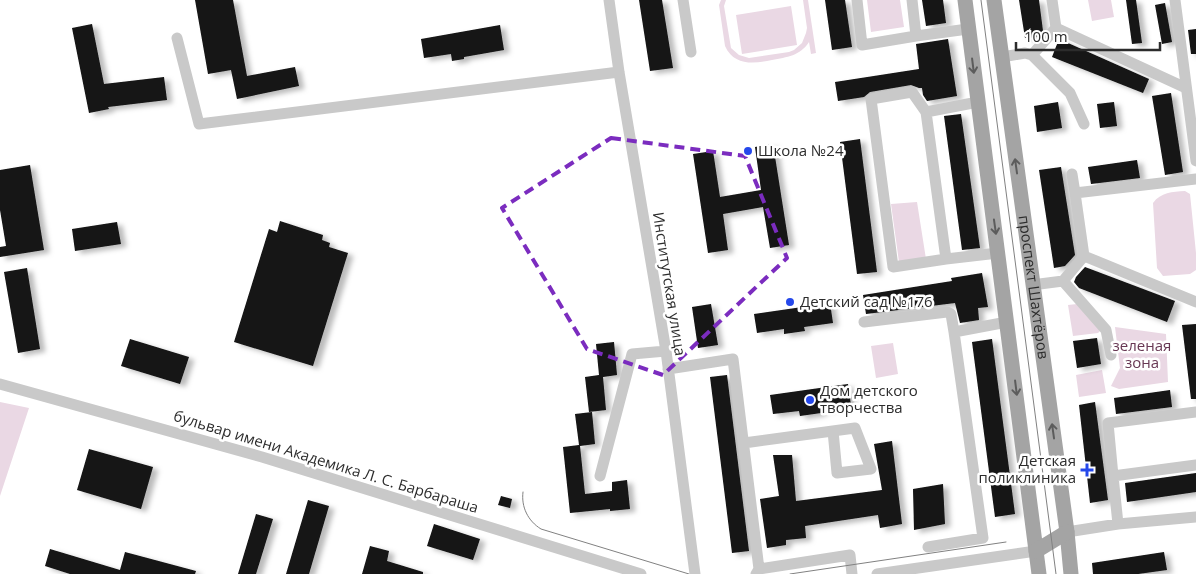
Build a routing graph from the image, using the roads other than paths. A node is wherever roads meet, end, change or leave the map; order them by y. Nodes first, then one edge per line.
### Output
1 (609, 0) edge
2 (683, 0) edge
3 (857, 0) edge
4 (912, 0) edge
5 (965, 0) edge
6 (994, 0) edge
7 (1052, 0) edge
8 (1175, 0) edge
9 (1056, 28) junction
10 (968, 29) junction
11 (916, 36) junction
12 (177, 38) dead end
13 (691, 52) dead end
14 (1032, 55) junction
15 (1002, 57) junction
16 (619, 72) junction
17 (1186, 88) junction
18 (978, 102) junction
19 (926, 112) junction
20 (1084, 124) dead end
21 (1196, 161) edge
22 (1072, 174) dead end
23 (1196, 179) edge
24 (1075, 193) junction
25 (998, 253) junction
26 (1084, 256) junction
27 (946, 259) junction
28 (1063, 281) junction
29 (1032, 284) junction
30 (1196, 302) edge
31 (864, 322) dead end
32 (1008, 322) junction
33 (954, 332) junction
34 (666, 351) junction
35 (1111, 355) dead end
36 (668, 369) junction
37 (0, 384) edge
38 (1196, 412) edge
39 (833, 431) junction
40 (744, 443) junction
41 (1196, 464) edge
42 (600, 476) dead end
43 (1113, 476) junction
44 (1196, 518) edge
45 (1118, 524) junction
46 (1067, 532) junction
47 (928, 547) dead end
48 (1036, 551) junction
49 (758, 572) edge
50 (641, 574) edge
51 (695, 574) edge
52 (852, 574) edge
53 (877, 574) edge
54 (1039, 574) edge
55 (1071, 574) edge

1 - 16 street, Институтская улица
2 - 13 street
3 - 11 street
4 - 11 street
5 - 10 main road, проспект Шахтёров
6 - 15 main road, проспект Шахтёров
7 - 9 street
8 - 17 street
9 - 14 street
9 - 17 street
10 - 11 street
10 -> 18 main road, проспект Шахтёров
12 - 16 street
14 - 15 street
14 - 20 street
29 -> 15 main road, проспект Шахтёров
16 - 34 street, Институтская улица
17 - 21 street
18 - 19 street
18 -> 25 main road, проспект Шахтёров
19 - 27 street
19 - 27 street
22 - 24 street
23 - 24 street
24 - 26 street
25 - 27 street
25 - 32 main road, проспект Шахтёров
26 - 28 street
26 - 30 street
28 - 29 street
28 - 35 street
46 -> 29 main road, проспект Шахтёров
31 - 33 street
32 - 33 street
32 -> 48 main road, проспект Шахтёров
33 - 47 street
34 - 36 street, Институтская улица
34 - 42 street
36 - 40 street
36 - 51 street, Институтская улица
37 - 50 street, бульвар имени Академика Л. С. Барбараша
38 - 43 street
39 - 39 street
39 - 40 street
40 - 49 street
41 - 43 street
43 - 45 street
44 - 45 street
45 - 46 street
46 - 48 main road
46 - 55 main road, проспект Шахтёров
48 - 53 street
48 - 54 main road, проспект Шахтёров
49 - 52 street

